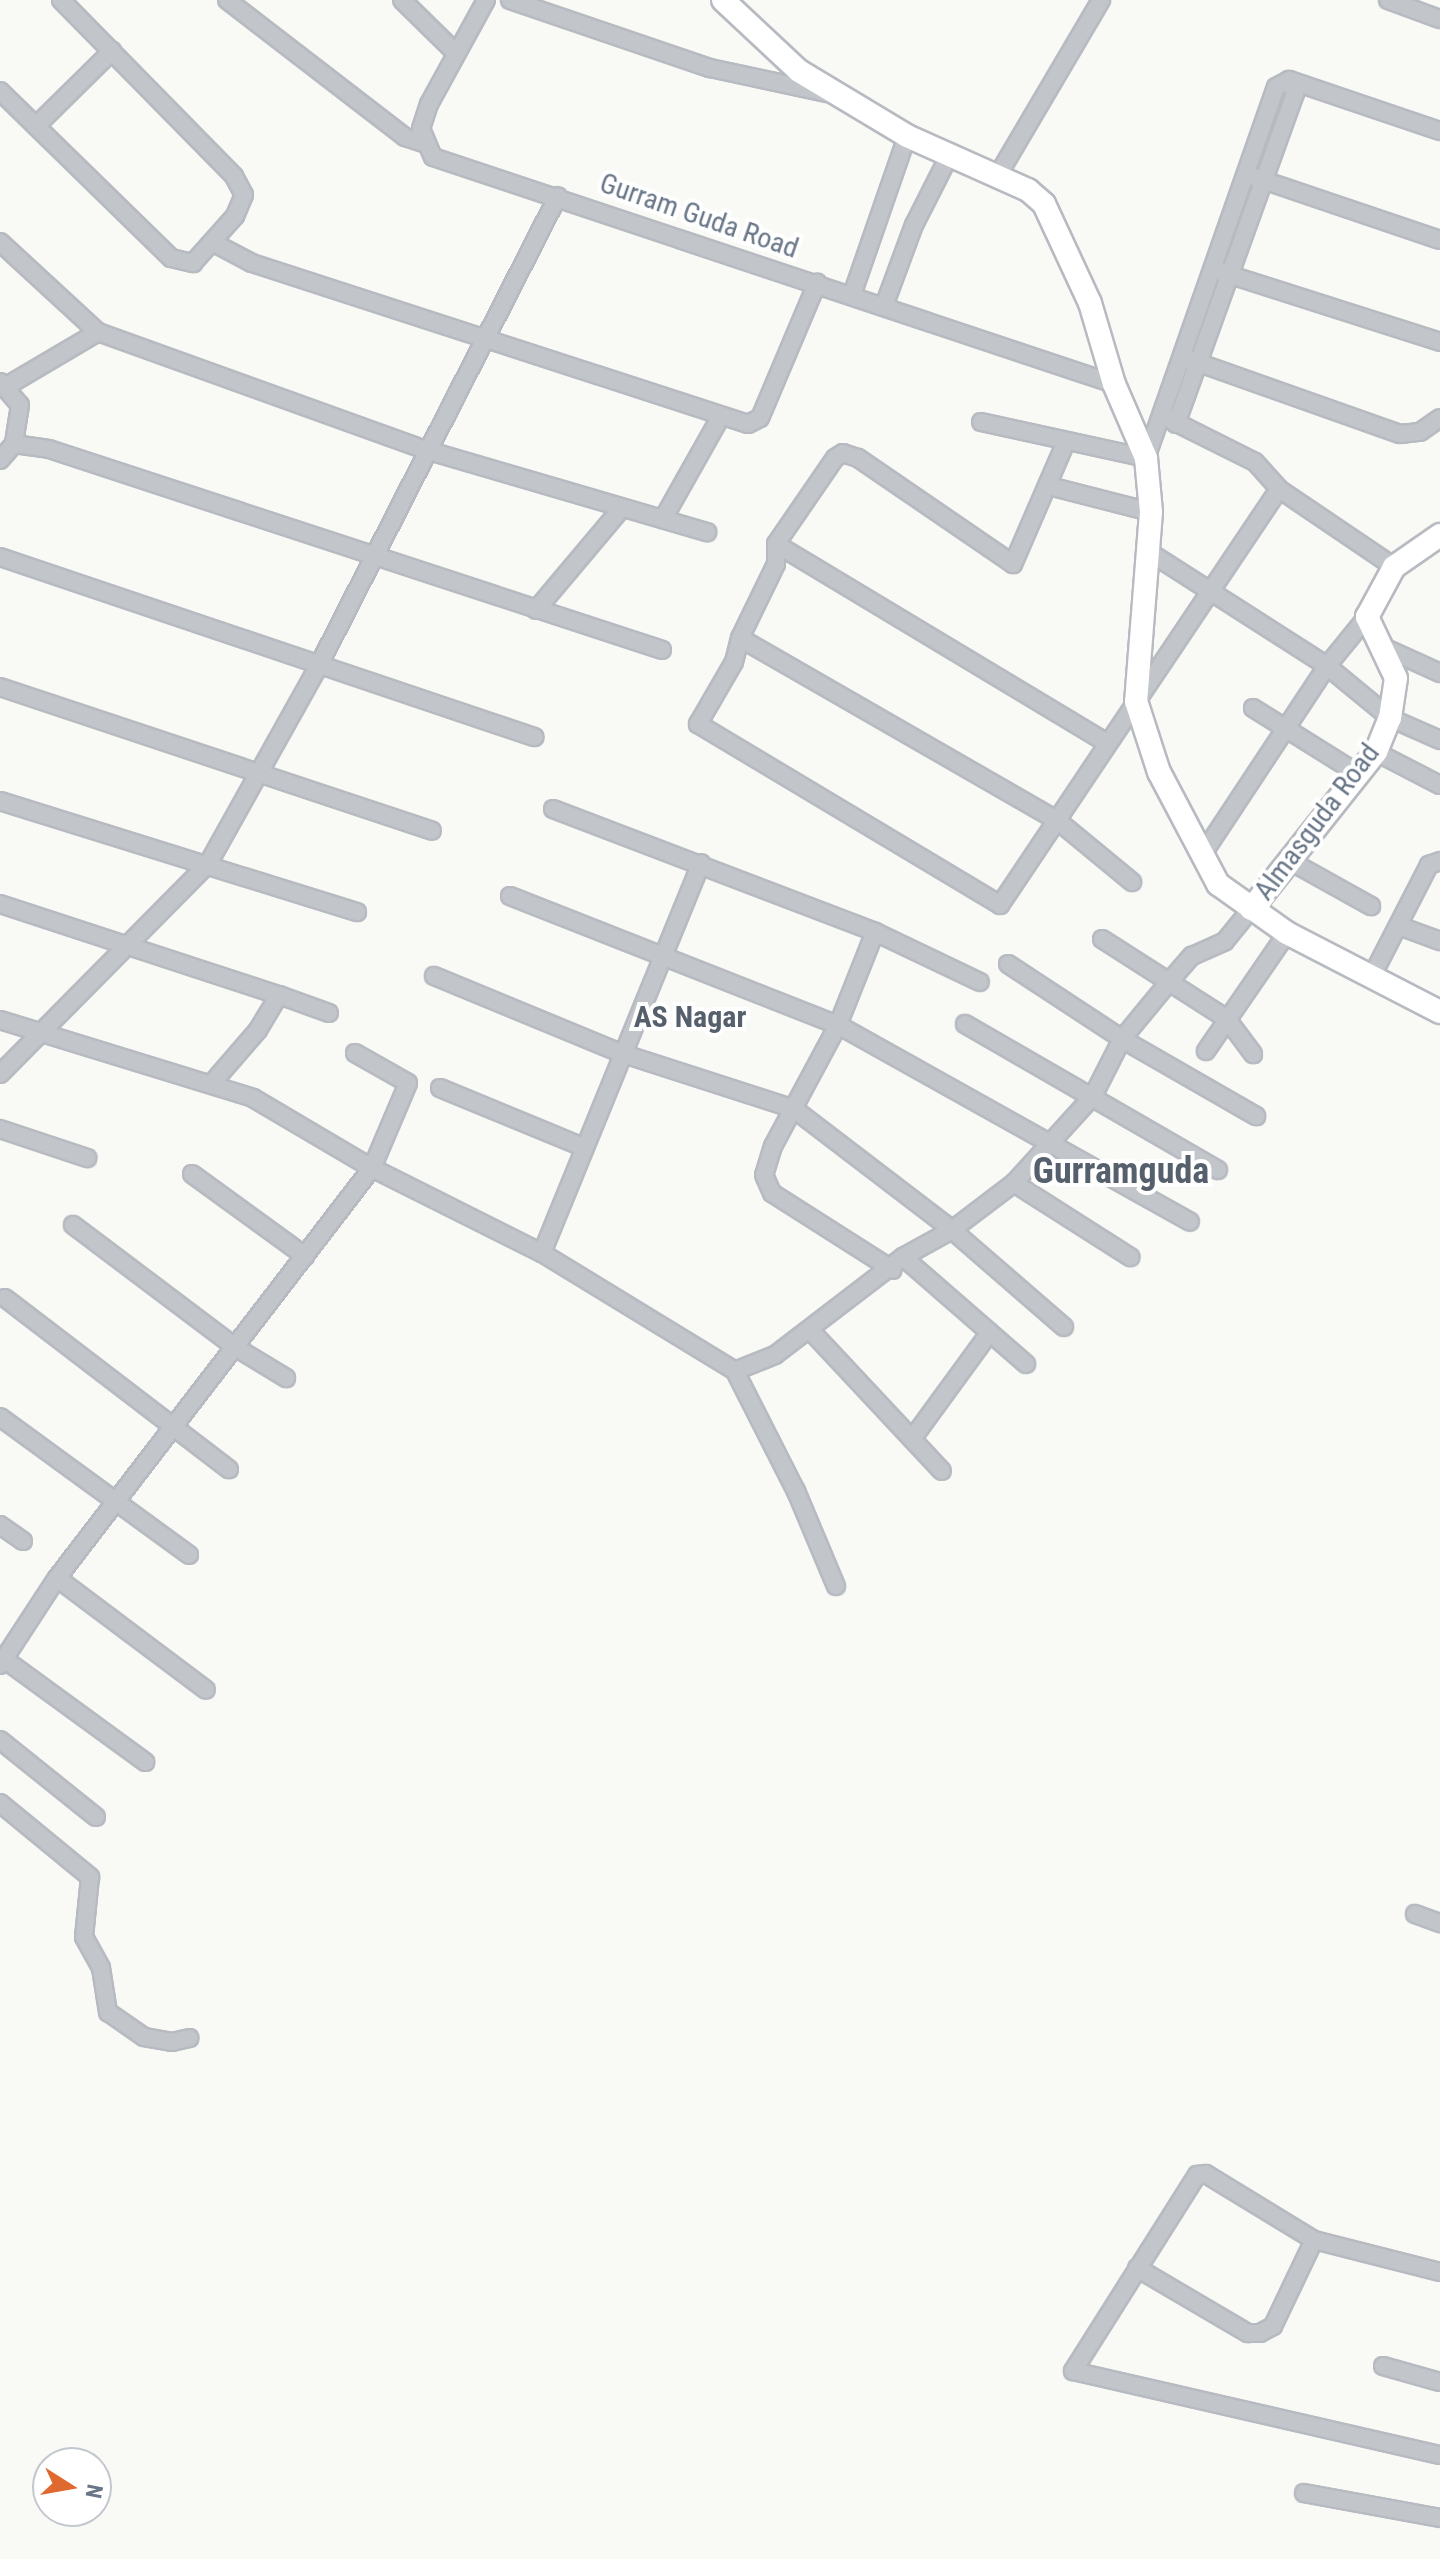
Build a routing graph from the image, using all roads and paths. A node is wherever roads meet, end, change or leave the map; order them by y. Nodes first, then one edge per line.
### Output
1 (61, 0) edge
2 (227, 0) edge
3 (402, 0) edge
4 (486, 0) edge
5 (510, 0) edge
6 (723, 0) edge
7 (1101, 0) edge
8 (1388, 0) edge
9 (1440, 19) edge
10 (112, 51) junction
11 (456, 53) junction
12 (1289, 80) junction
13 (0, 91) edge
14 (843, 96) junction
15 (36, 126) junction
16 (1440, 131) edge
17 (907, 136) junction
18 (423, 143) junction
19 (949, 156) junction
20 (1245, 174) junction
21 (998, 175) junction
22 (1263, 180) junction
23 (558, 196) junction
24 (1440, 240) edge
25 (0, 242) edge
26 (214, 243) junction
27 (1212, 269) junction
28 (1229, 274) junction
29 (817, 283) junction
30 (852, 295) junction
31 (884, 306) junction
32 (98, 332) junction
33 (485, 339) junction
34 (1440, 342) edge
35 (1190, 360) junction
36 (2, 384) edge
37 (1114, 384) junction
38 (721, 416) junction
39 (1440, 418) edge
40 (1169, 420) junction
41 (981, 422) dead end
42 (14, 444) junction
43 (1065, 444) junction
44 (426, 450) junction
45 (1146, 458) junction
46 (0, 460) edge
47 (1049, 486) junction
48 (1279, 489) junction
49 (622, 508) junction
50 (1151, 512) junction
51 (663, 519) junction
52 (707, 532) dead end
53 (1439, 538) edge
54 (776, 544) junction
55 (1149, 552) junction
56 (0, 557) edge
57 (373, 558) junction
58 (1394, 567) junction
59 (1213, 591) junction
60 (536, 610) junction
61 (1367, 617) junction
62 (740, 638) junction
63 (1383, 647) junction
64 (662, 650) dead end
65 (319, 665) junction
66 (1327, 666) junction
67 (1432, 669) edge
68 (1396, 678) junction
69 (0, 687) edge
70 (1136, 701) junction
71 (1253, 708) dead end
72 (1390, 718) junction
73 (1286, 727) junction
74 (534, 737) dead end
75 (1440, 740) edge
76 (1106, 742) junction
77 (1376, 752) junction
78 (1357, 773) junction
79 (261, 774) junction
80 (1440, 785) edge
81 (0, 801) edge
82 (553, 809) dead end
83 (1058, 821) junction
84 (432, 831) dead end
85 (1202, 855) junction
86 (1440, 859) edge
87 (1290, 861) junction
88 (701, 863) junction
89 (208, 864) junction
90 (1132, 882) dead end
91 (510, 896) dead end
92 (0, 904) edge
93 (1371, 906) dead end
94 (1251, 909) junction
95 (357, 912) dead end
96 (1399, 926) junction
97 (875, 932) junction
98 (1287, 933) junction
99 (1102, 939) dead end
100 (1440, 941) edge
101 (128, 946) junction
102 (659, 957) junction
103 (1008, 964) dead end
104 (1373, 974) junction
105 (434, 976) dead end
106 (980, 982) dead end
107 (1169, 982) junction
108 (279, 995) junction
109 (1440, 1012) edge
110 (329, 1013) dead end
111 (1227, 1019) junction
112 (0, 1020) edge
113 (965, 1024) dead end
114 (838, 1025) junction
115 (42, 1035) junction
116 (1122, 1039) junction
117 (1206, 1051) dead end
118 (355, 1053) dead end
119 (621, 1053) junction
120 (1253, 1054) dead end
121 (0, 1074) edge
122 (213, 1082) junction
123 (440, 1088) dead end
124 (1093, 1096) junction
125 (794, 1109) junction
126 (1256, 1116) dead end
127 (0, 1129) edge
128 (1053, 1146) junction
129 (583, 1147) junction
130 (87, 1158) dead end
131 (372, 1168) junction
132 (1218, 1170) dead end
133 (192, 1174) dead end
134 (1014, 1183) junction
135 (1190, 1222) dead end
136 (73, 1225) dead end
137 (952, 1230) junction
138 (542, 1253) junction
139 (305, 1256) junction
140 (1130, 1257) dead end
141 (898, 1263) junction
142 (5, 1298) dead end
143 (1064, 1327) dead end
144 (810, 1330) junction
145 (990, 1332) junction
146 (235, 1347) junction
147 (1026, 1364) dead end
148 (735, 1371) junction
149 (286, 1378) dead end
150 (0, 1417) edge
151 (169, 1428) junction
152 (912, 1439) junction
153 (229, 1469) dead end
154 (942, 1471) dead end
155 (117, 1500) junction
156 (0, 1525) edge
157 (23, 1541) dead end
158 (189, 1555) dead end
159 (57, 1578) junction
160 (836, 1586) dead end
161 (2, 1662) edge
162 (206, 1690) dead end
163 (0, 1740) edge
164 (145, 1762) dead end
165 (0, 1803) edge
166 (96, 1817) dead end
167 (1415, 1914) dead end
168 (1440, 1923) edge
169 (190, 2038) dead end
170 (1314, 2240) junction
171 (1137, 2268) junction
172 (1440, 2272) edge
173 (1383, 2366) dead end
174 (1440, 2382) edge
175 (1440, 2455) edge
176 (1304, 2493) dead end
177 (1440, 2518) edge

1 - 10 street
2 - 18 street, Gurram Guda Road
3 - 11 street
4 - 11 street
5 - 14 street
6 - 14 main road
7 - 21 street
8 - 9 street
10 - 15 street
10 - 26 street
11 - 18 street
12 - 16 street
12 - 20 street
12 - 22 street
13 - 15 street
14 - 17 main road
15 - 26 street
17 - 19 main road
17 - 30 street
18 - 23 street, Gurram Guda Road
19 - 21 main road
19 - 31 street
20 - 22 street
20 - 27 street
21 - 37 main road
22 - 24 street
22 - 28 street
23 - 29 street, Gurram Guda Road
23 - 33 street
25 - 32 street
26 - 33 street
27 - 28 street
27 - 35 street
28 - 34 street
28 - 35 street
29 - 30 street, Gurram Guda Road
29 - 38 street
30 - 31 street, Gurram Guda Road
31 - 37 street, Gurram Guda Road
32 - 36 street
32 - 44 street
33 - 38 street
33 - 44 street
35 - 39 street
35 - 40 street
36 - 42 street
37 - 45 main road
38 - 51 street
40 - 45 street
40 - 48 street
41 - 43 street
42 - 46 street
42 - 57 street
43 - 45 street
43 - 47 street
44 - 49 street
44 - 57 street
45 - 50 main road
47 - 50 street
47 - 54 street
48 - 58 street
48 - 59 street
49 - 51 street
49 - 60 street
50 - 55 main road
51 - 52 street
53 - 58 main road
54 - 62 street
54 - 76 street
55 - 59 street
55 - 70 main road
56 - 65 street
57 - 60 street
57 - 65 street
58 - 61 main road
59 - 66 street
59 - 70 street
60 - 64 street
61 - 63 main road
61 - 66 street
62 - 83 street
62 - 83 street
63 - 67 street
63 - 68 main road
65 - 74 street
65 - 79 street
66 - 72 street
66 - 73 street
67 - 68 street
68 - 72 main road, Almasguda Road
69 - 79 street
70 - 76 street
70 - 85 main road
71 - 73 street
72 - 75 street
72 - 77 main road, Almasguda Road
73 - 78 street
73 - 85 street
76 - 83 street
77 - 78 main road, Almasguda Road
77 - 80 street
78 - 87 main road, Almasguda Road
79 - 84 street
79 - 89 street
81 - 89 street
82 - 88 street
83 - 90 street
85 - 94 main road
86 - 96 street
87 - 93 street
87 - 94 main road, Almasguda Road
88 - 97 street
88 - 102 street
89 - 95 street
89 - 101 street
91 - 102 street
92 - 101 street
94 - 98 main road
94 - 107 street
96 - 100 street
96 - 104 street
97 - 106 street
97 - 114 street
98 - 104 main road
98 - 111 street
99 - 107 street
101 - 108 street
101 - 115 street
102 - 114 street
102 - 119 street
103 - 116 street
104 - 109 main road
105 - 119 street
107 - 111 street
107 - 116 street
108 - 110 street
108 - 122 street
111 - 117 street
111 - 120 street
112 - 115 street
113 - 124 street
114 - 125 street
114 - 128 street
115 - 121 street
115 - 122 street
116 - 124 street
116 - 126 street
118 - 131 street
119 - 125 street
119 - 129 street
122 - 131 street
123 - 129 street
124 - 128 street
124 - 132 street
125 - 137 street
125 - 141 street
127 - 130 street
128 - 134 street
128 - 135 street
129 - 138 street
131 - 138 street
131 - 139 street
133 - 139 street
134 - 137 street
134 - 140 street
136 - 146 street
137 - 141 street
137 - 143 street
138 - 148 street
139 - 146 street
141 - 144 street
141 - 145 street
142 - 151 street
144 - 148 street
144 - 152 street
145 - 147 street
145 - 152 street
146 - 149 street
146 - 151 street
148 - 160 street
150 - 155 street
151 - 153 street
151 - 155 street
152 - 154 street
155 - 158 street
155 - 159 street
156 - 157 street
159 - 161 street
159 - 162 street
161 - 164 street
163 - 166 street
165 - 169 street
167 - 168 street
170 - 171 street
170 - 171 street
170 - 172 street
171 - 175 street
173 - 174 street
176 - 177 street

